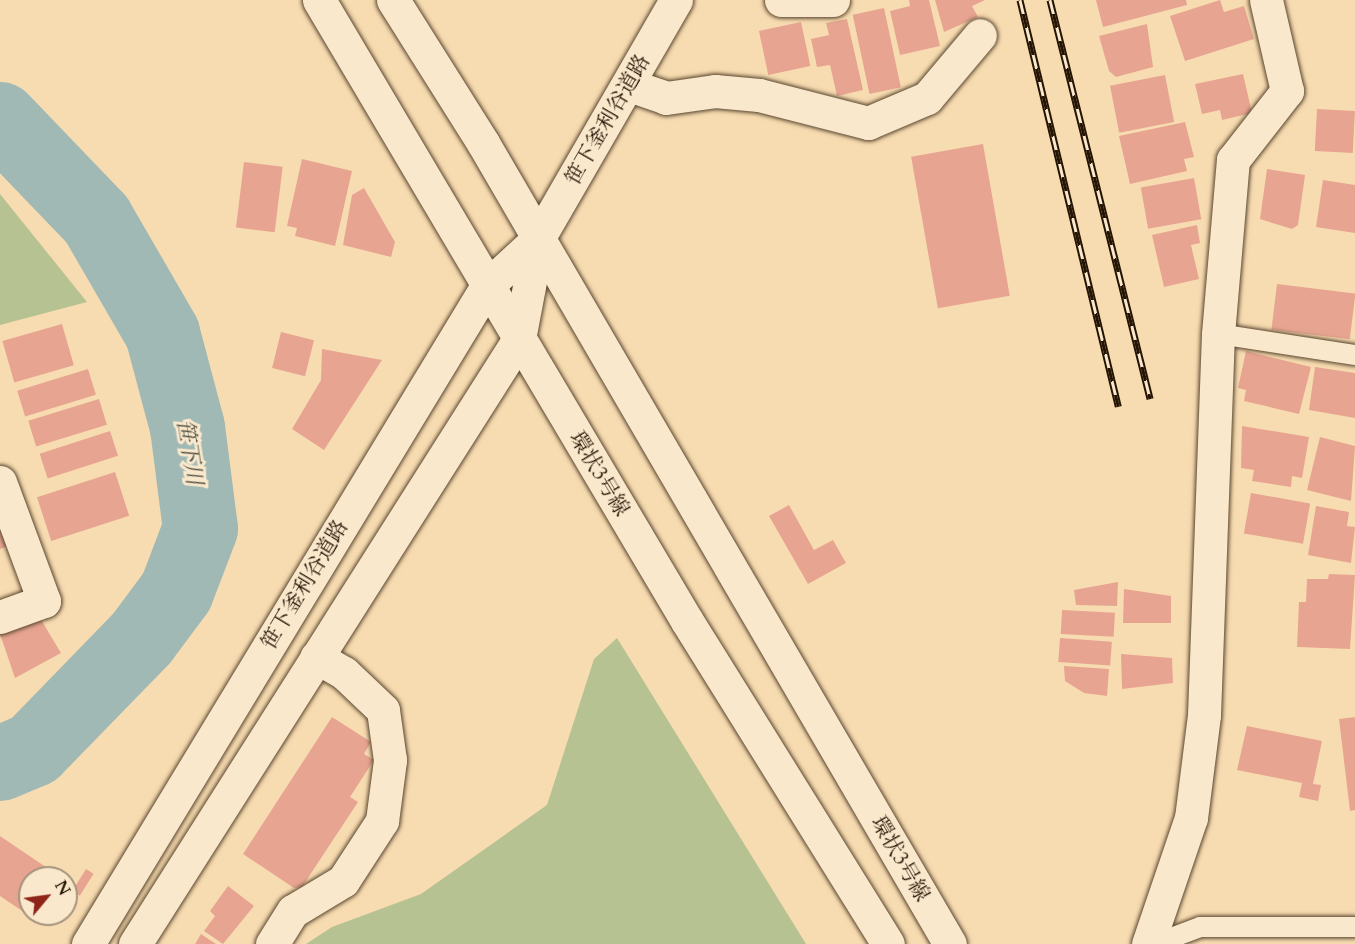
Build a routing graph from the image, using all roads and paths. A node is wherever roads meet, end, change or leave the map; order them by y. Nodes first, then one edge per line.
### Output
1 (319, 0) edge
2 (393, 0) edge
3 (676, 0) edge
4 (781, 0) edge
5 (832, 0) edge
6 (1266, 0) edge
7 (980, 35) dead end
8 (629, 85) junction
9 (538, 239) junction
10 (487, 286) junction
11 (1218, 334) junction
12 (519, 339) junction
13 (1355, 355) edge
14 (0, 482) edge
15 (0, 617) edge
16 (316, 657) junction
17 (1355, 927) edge
18 (88, 944) edge
19 (135, 944) edge
20 (272, 944) edge
21 (888, 944) edge
22 (950, 944) edge
23 (1148, 944) edge
24 (1155, 944) edge

1 - 10 street, 環状3号線
2 - 9 street, 環状3号線
3 - 8 street, 笹下釜利谷道路
4 - 5 street
6 - 11 street
7 - 8 street
8 - 9 street, 笹下釜利谷道路
9 - 10 street, 笹下釜利谷道路
9 - 12 street, 笹下釜利谷道路
9 - 22 street, 環状3号線
10 - 12 street, 環状3号線
10 - 18 street, 笹下釜利谷道路
11 - 13 lane
11 - 23 street
12 - 16 street, 笹下釜利谷道路
12 - 21 street, 環状3号線
14 - 15 street
16 - 19 street, 笹下釜利谷道路
16 - 20 street
17 - 24 lane

